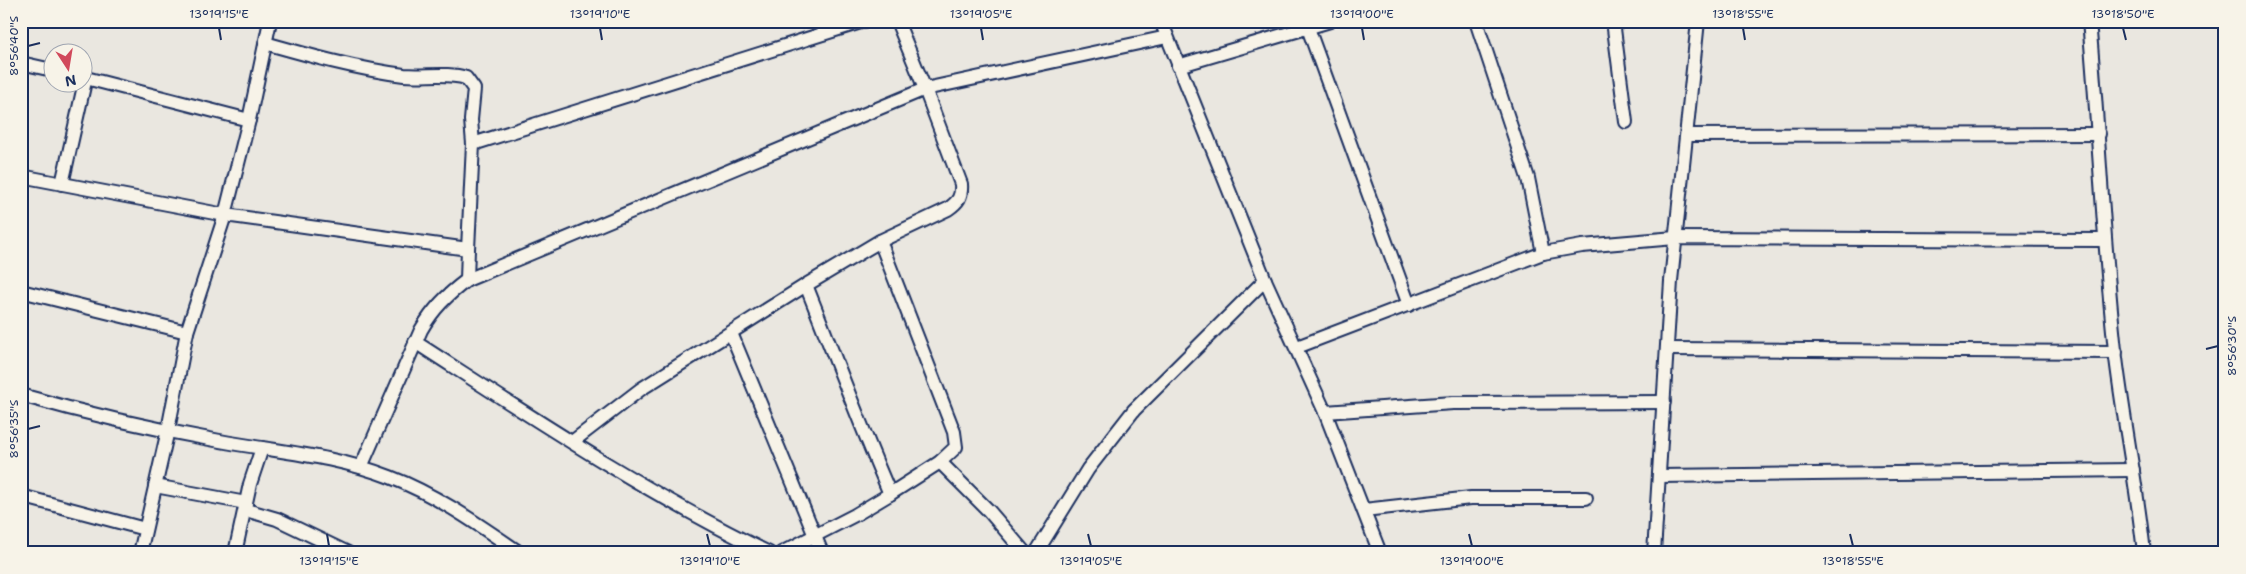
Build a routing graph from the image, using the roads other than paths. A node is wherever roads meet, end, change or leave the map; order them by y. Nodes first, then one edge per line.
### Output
1 (270, 21) edge
2 (864, 21) edge
3 (897, 21) edge
4 (1161, 21) edge
5 (1476, 21) edge
6 (1613, 21) edge
7 (1698, 21) edge
8 (2089, 21) edge
9 (1326, 22) edge
10 (1308, 28) junction
11 (1167, 37) junction
12 (265, 43) junction
13 (21, 62) edge
14 (1178, 66) junction
15 (42, 67) edge
16 (92, 79) edge
17 (925, 89) junction
18 (81, 92) edge
19 (249, 120) junction
20 (1626, 122) dead end
21 (1686, 134) junction
22 (2099, 134) junction
23 (473, 144) junction
24 (21, 176) edge
25 (62, 184) junction
26 (225, 215) junction
27 (1675, 238) junction
28 (2104, 240) junction
29 (880, 242) junction
30 (468, 249) junction
31 (1542, 253) junction
32 (467, 280) junction
33 (1265, 280) junction
34 (806, 285) junction
35 (21, 290) edge
36 (1409, 305) junction
37 (187, 332) junction
38 (731, 333) junction
39 (415, 342) junction
40 (1297, 347) junction
41 (1667, 350) junction
42 (2116, 352) junction
43 (21, 395) edge
44 (1664, 402) junction
45 (1325, 412) junction
46 (168, 430) junction
47 (572, 442) junction
48 (262, 448) junction
49 (940, 462) junction
50 (361, 466) junction
51 (2133, 470) junction
52 (1659, 476) junction
53 (155, 486) junction
54 (890, 494) junction
55 (21, 496) edge
56 (1586, 498) dead end
57 (246, 506) junction
58 (1364, 510) junction
59 (145, 529) junction
60 (815, 534) junction
61 (140, 553) edge
62 (235, 553) edge
63 (348, 553) edge
64 (520, 553) edge
65 (769, 553) edge
66 (781, 553) edge
67 (822, 553) edge
68 (1025, 553) edge
69 (1036, 553) edge
70 (1380, 553) edge
71 (1654, 553) edge
72 (2144, 553) edge

1 - 12 street
2 - 23 street
3 - 17 street
4 - 11 street
5 - 31 street
6 - 20 street
7 - 21 street
8 - 22 street
9 - 10 street
10 - 14 street
10 - 36 street
11 - 14 street
11 - 17 street
12 - 19 street
12 - 23 street
13 - 15 street
14 - 33 street
16 - 19 street
17 - 29 street
17 - 32 street
18 - 25 street
19 - 26 street
21 - 22 street
21 - 27 street
22 - 28 street
23 - 30 street
24 - 25 street
25 - 26 street
26 - 30 street
26 - 37 street
27 - 28 street
27 - 31 street
27 - 41 street
28 - 42 street
29 - 34 street
29 - 49 street
30 - 32 street
31 - 36 street
32 - 39 street
33 - 40 street
33 - 69 street
34 - 38 street
34 - 54 street
35 - 37 street
36 - 40 street
37 - 46 street
38 - 47 street
38 - 60 street
39 - 47 street
39 - 50 street
40 - 45 street
41 - 42 street
41 - 44 street
42 - 51 street
43 - 46 street
44 - 45 street
44 - 52 street
45 - 58 street
46 - 48 street
46 - 53 street
47 - 65 street
48 - 50 street
48 - 57 street
49 - 54 street
49 - 68 street
50 - 64 street
51 - 52 street
51 - 72 street
52 - 71 street
53 - 57 street
53 - 59 street
54 - 60 street
55 - 59 street
56 - 58 street
57 - 62 street
57 - 63 street
58 - 70 street
59 - 61 street
60 - 66 street
60 - 67 street

